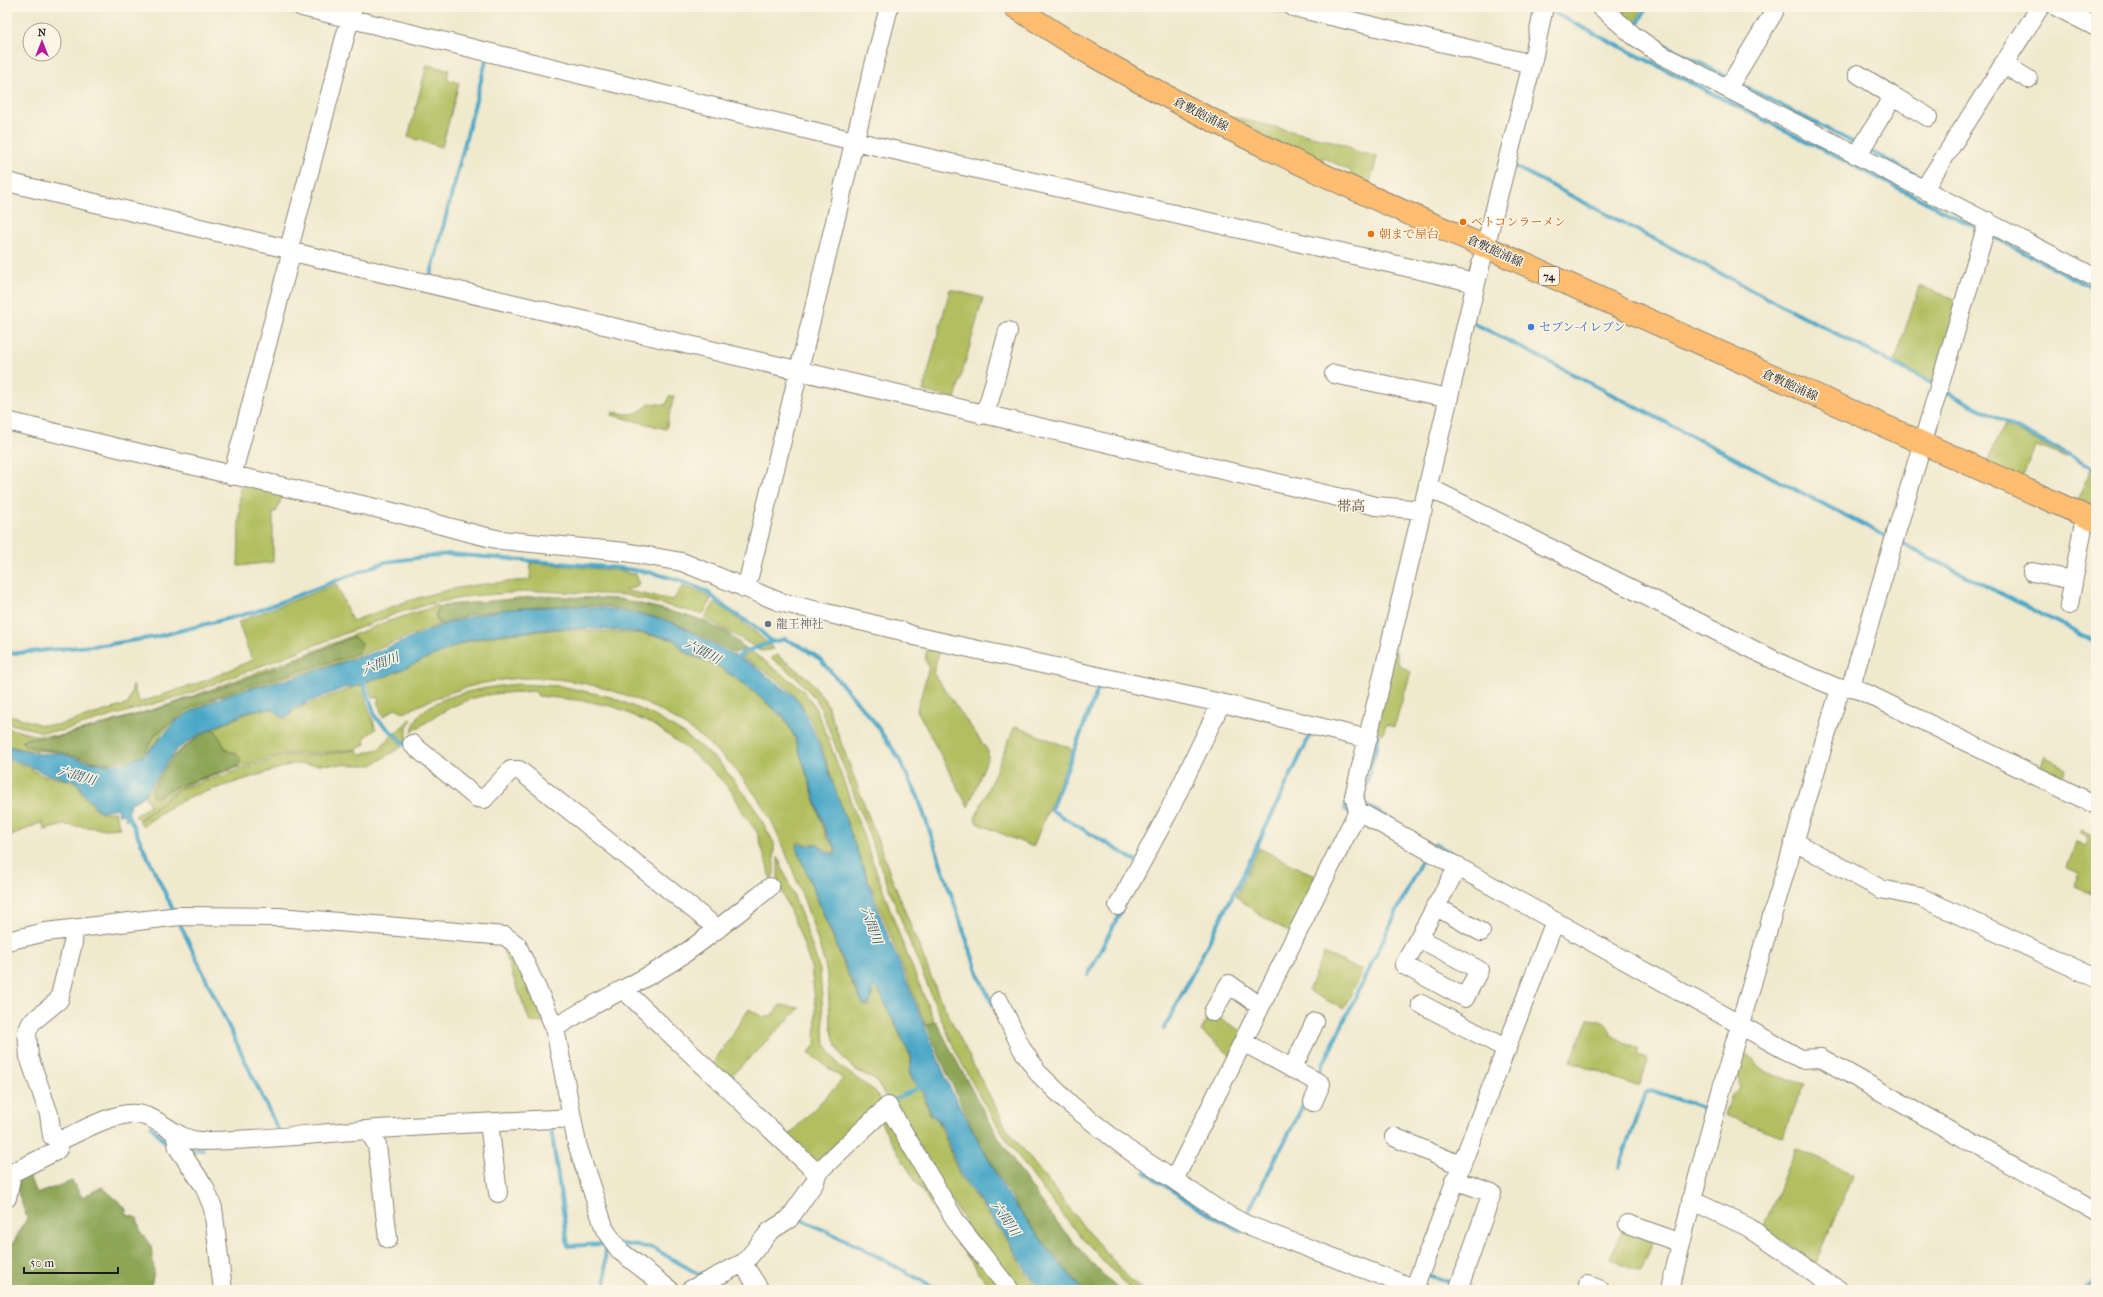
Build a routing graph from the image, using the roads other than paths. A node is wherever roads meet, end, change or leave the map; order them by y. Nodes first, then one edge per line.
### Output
1 (302, 7) edge
2 (889, 7) edge
3 (1015, 7) edge
4 (1293, 7) edge
5 (1601, 7) edge
6 (2040, 7) edge
7 (2057, 7) edge
8 (1544, 10) edge
9 (1774, 12) dead end
10 (349, 18) edge
11 (2096, 27) edge
12 (1527, 63) junction
13 (2003, 64) junction
14 (1858, 74) dead end
15 (2028, 80) dead end
16 (1730, 83) junction
17 (1892, 96) junction
18 (1928, 117) dead end
19 (854, 144) junction
20 (1860, 150) junction
21 (7, 182) edge
22 (1927, 184) junction
23 (1986, 228) junction
24 (1486, 247) junction
25 (291, 250) junction
26 (2096, 278) edge
27 (1471, 282) junction
28 (1008, 331) dead end
29 (800, 367) junction
30 (1334, 374) dead end
31 (1449, 398) junction
32 (984, 411) junction
33 (7, 421) edge
34 (1923, 444) junction
35 (233, 471) junction
36 (1428, 487) junction
37 (1418, 510) junction
38 (2091, 519) edge
39 (2032, 572) dead end
40 (2073, 580) junction
41 (746, 583) junction
42 (2069, 605) dead end
43 (1845, 688) junction
44 (1221, 703) junction
45 (1365, 736) junction
46 (412, 744) dead end
47 (2096, 804) edge
48 (1356, 815) junction
49 (1798, 844) junction
50 (1455, 871) junction
51 (770, 887) dead end
52 (1118, 906) dead end
53 (1435, 906) junction
54 (1553, 926) junction
55 (718, 929) junction
56 (74, 930) junction
57 (1481, 932) dead end
58 (1419, 938) dead end
59 (7, 941) edge
60 (2096, 978) edge
61 (621, 992) junction
62 (1000, 1001) dead end
63 (1421, 1004) dead end
64 (1260, 1006) junction
65 (1213, 1012) dead end
66 (1741, 1020) junction
67 (1315, 1022) dead end
68 (555, 1028) junction
69 (1243, 1042) junction
70 (1507, 1049) junction
71 (1292, 1069) junction
72 (1313, 1102) dead end
73 (571, 1118) junction
74 (489, 1128) junction
75 (369, 1134) junction
76 (1394, 1138) dead end
77 (61, 1140) junction
78 (178, 1144) junction
79 (815, 1170) junction
80 (10, 1174) edge
81 (1459, 1178) junction
82 (1174, 1180) junction
83 (498, 1193) dead end
84 (7, 1198) edge
85 (1691, 1200) junction
86 (2096, 1212) edge
87 (1628, 1224) dead end
88 (388, 1239) dead end
89 (1681, 1243) junction
90 (746, 1261) junction
91 (1459, 1286) edge
92 (1416, 1289) edge
93 (222, 1290) edge
94 (670, 1290) edge
95 (690, 1290) edge
96 (760, 1290) edge
97 (1010, 1290) edge
98 (1670, 1290) edge
99 (1838, 1290) edge

1 - 10 street
2 - 19 street
3 - 24 main road, 倉敷飽浦線 / 74
4 - 12 street
5 - 16 street
6 - 13 street
7 - 11 street
8 - 12 street
9 - 16 street
10 - 19 street
10 - 25 street
12 - 24 street
13 - 15 street
13 - 22 street
14 - 17 street
16 - 20 street
17 - 18 street
17 - 20 street
19 - 27 street
19 - 29 street
20 - 22 street
21 - 25 street
22 - 23 street
23 - 26 street
23 - 34 street
24 - 27 street
24 - 34 main road, 倉敷飽浦線 / 74
25 - 29 street
25 - 35 street
27 - 31 street
28 - 32 street
29 - 32 street
29 - 41 street
30 - 31 street
31 - 36 street
32 - 37 street
33 - 35 street
34 - 38 main road, 倉敷飽浦線 / 74
34 - 43 street
35 - 41 street
36 - 37 street
36 - 43 street
37 - 45 street
38 - 40 street
39 - 40 street
40 - 42 street
41 - 44 street
43 - 47 street
43 - 49 street
44 - 45 street
44 - 52 street
45 - 48 street
46 - 55 street
48 - 50 street
48 - 64 street
49 - 60 street
49 - 66 street
50 - 53 street
50 - 54 street
51 - 55 street
53 - 57 street
53 - 58 street
54 - 66 street
54 - 70 street
55 - 61 street
56 - 59 street
56 - 68 street
56 - 77 street
61 - 68 street
61 - 79 street
62 - 82 street
63 - 70 street
64 - 65 street
64 - 69 street
66 - 85 street
66 - 86 street
67 - 71 street
68 - 73 street
69 - 71 street
69 - 82 street
70 - 81 street
71 - 72 street
73 - 74 street
73 - 94 street
74 - 75 street
74 - 83 street
75 - 78 street
75 - 88 street
76 - 81 street
77 - 78 street
77 - 80 street
78 - 93 street
79 - 90 street
79 - 97 street
80 - 84 street
81 - 91 street
81 - 92 street
82 - 92 street
85 - 89 street
85 - 99 street
87 - 89 street
89 - 98 street
90 - 95 street
90 - 96 street

